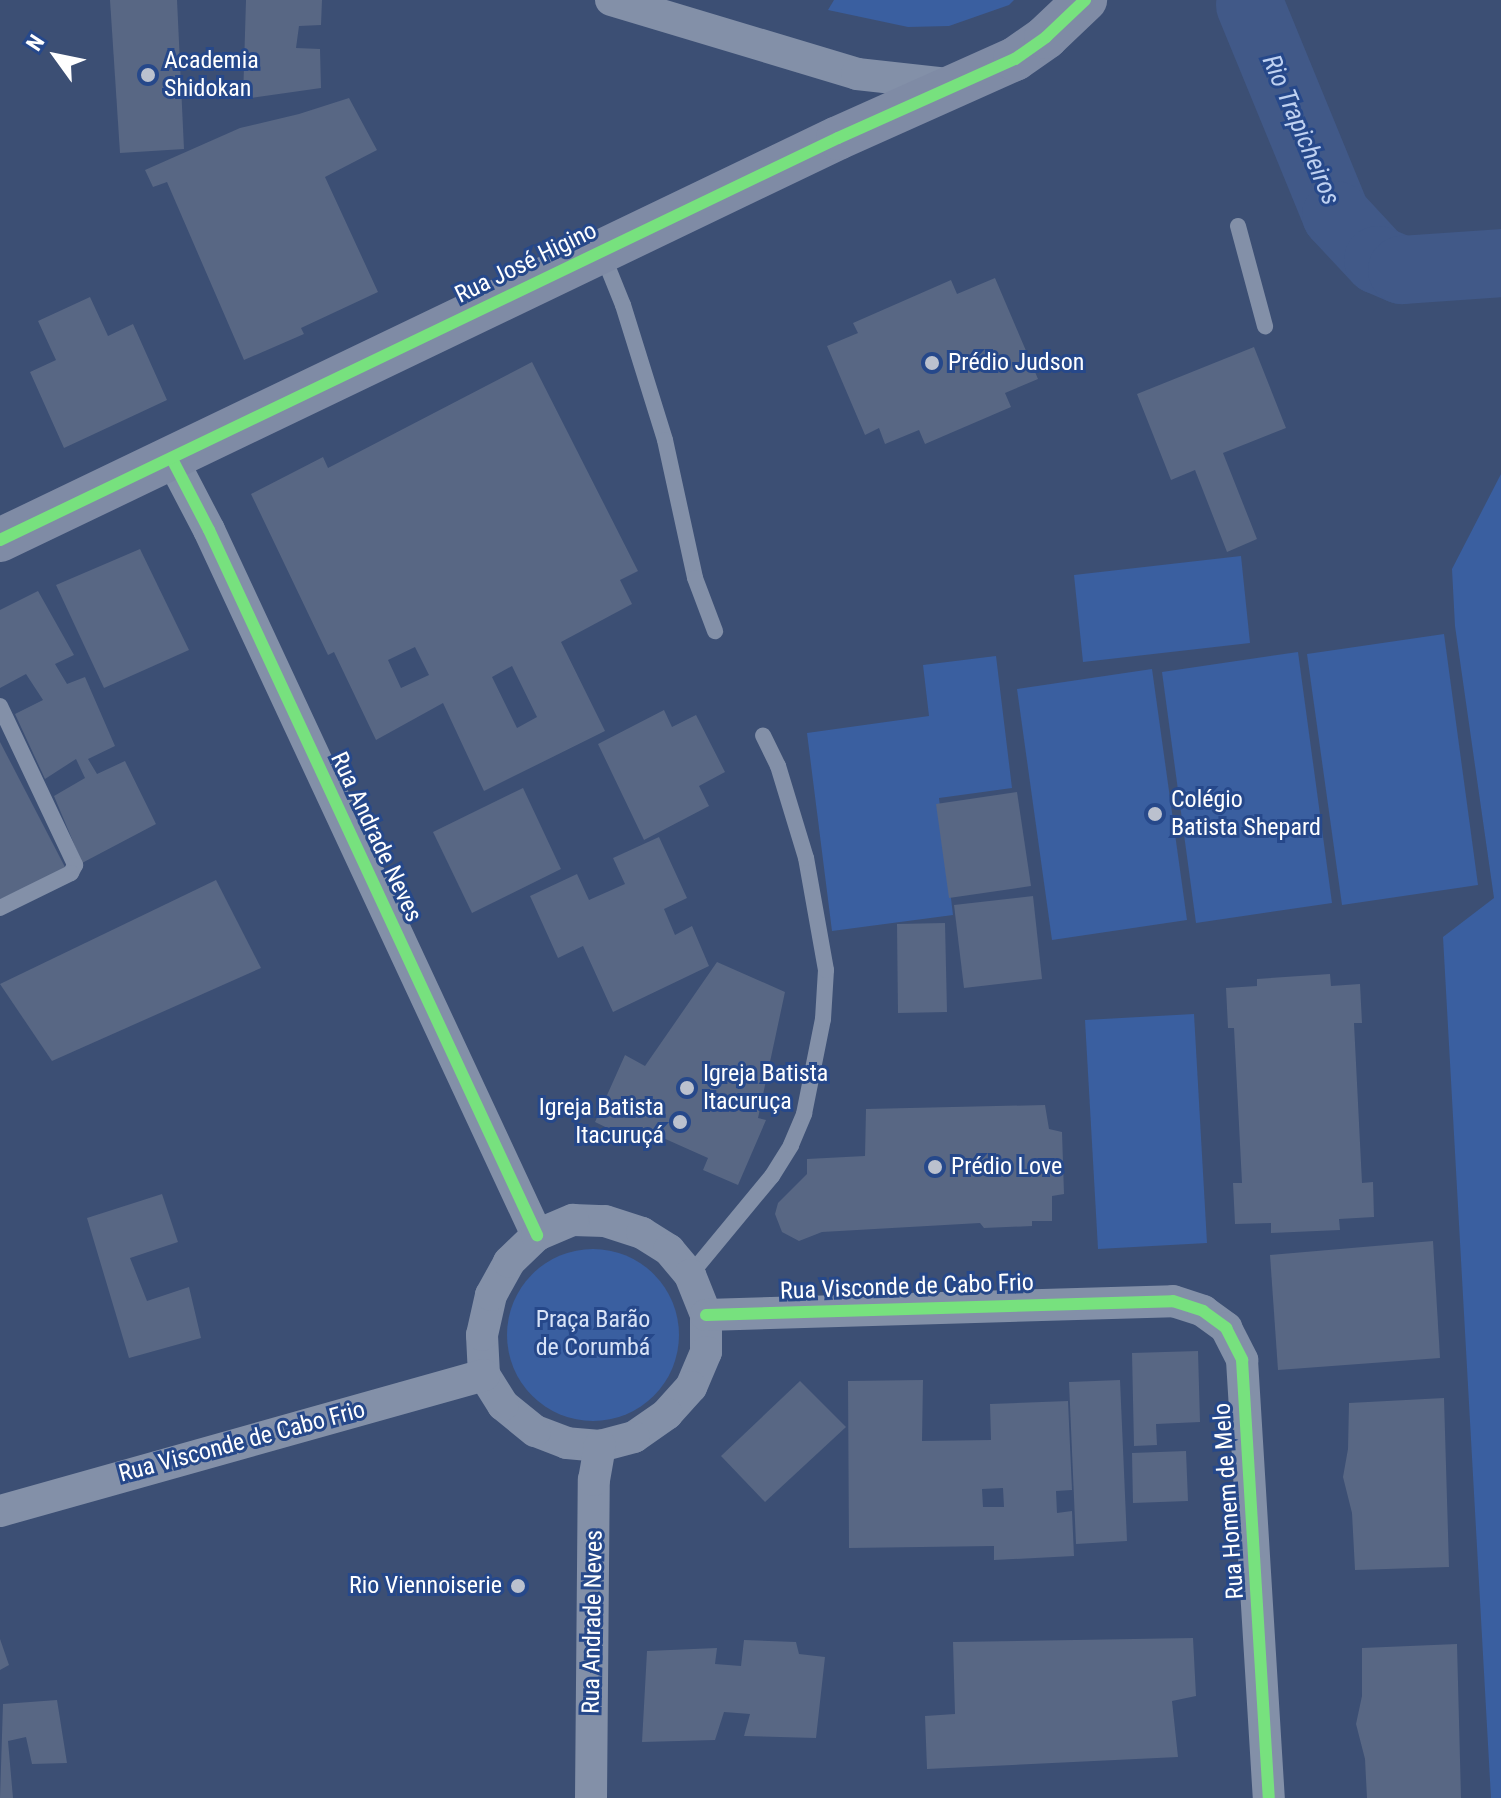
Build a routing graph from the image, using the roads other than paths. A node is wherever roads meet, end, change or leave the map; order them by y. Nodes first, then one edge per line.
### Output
1 (611, 0) edge
2 (1076, 6) edge
3 (959, 86) junction
4 (1238, 226) dead end
5 (601, 251) junction
6 (1265, 326) dead end
7 (172, 459) junction
8 (0, 540) edge
9 (715, 631) dead end
10 (0, 706) edge
11 (763, 735) dead end
12 (0, 908) edge
13 (537, 1235) junction
14 (690, 1275) junction
15 (1110, 1302) joint
16 (706, 1315) junction
17 (484, 1375) junction
18 (600, 1446) junction
19 (0, 1511) edge
20 (591, 1798) edge
21 (1269, 1798) edge

1 - 3 street
2 - 3 street, Rua José Higino
3 - 5 street, Rua José Higino
4 - 6 lane
5 - 7 street, Rua José Higino
5 - 9 lane
7 - 8 street, Rua José Higino
7 - 13 street, Rua Andrade Neves
10 - 12 lane
11 - 14 lane
13 - 14 street
13 - 17 street
14 - 16 street
15 - 16 street, Rua Visconde de Cabo Frio
15 - 21 street, Rua Homem de Melo
16 - 18 street
17 - 18 street
17 - 19 street, Rua Visconde de Cabo Frio
18 - 20 street, Rua Andrade Neves

